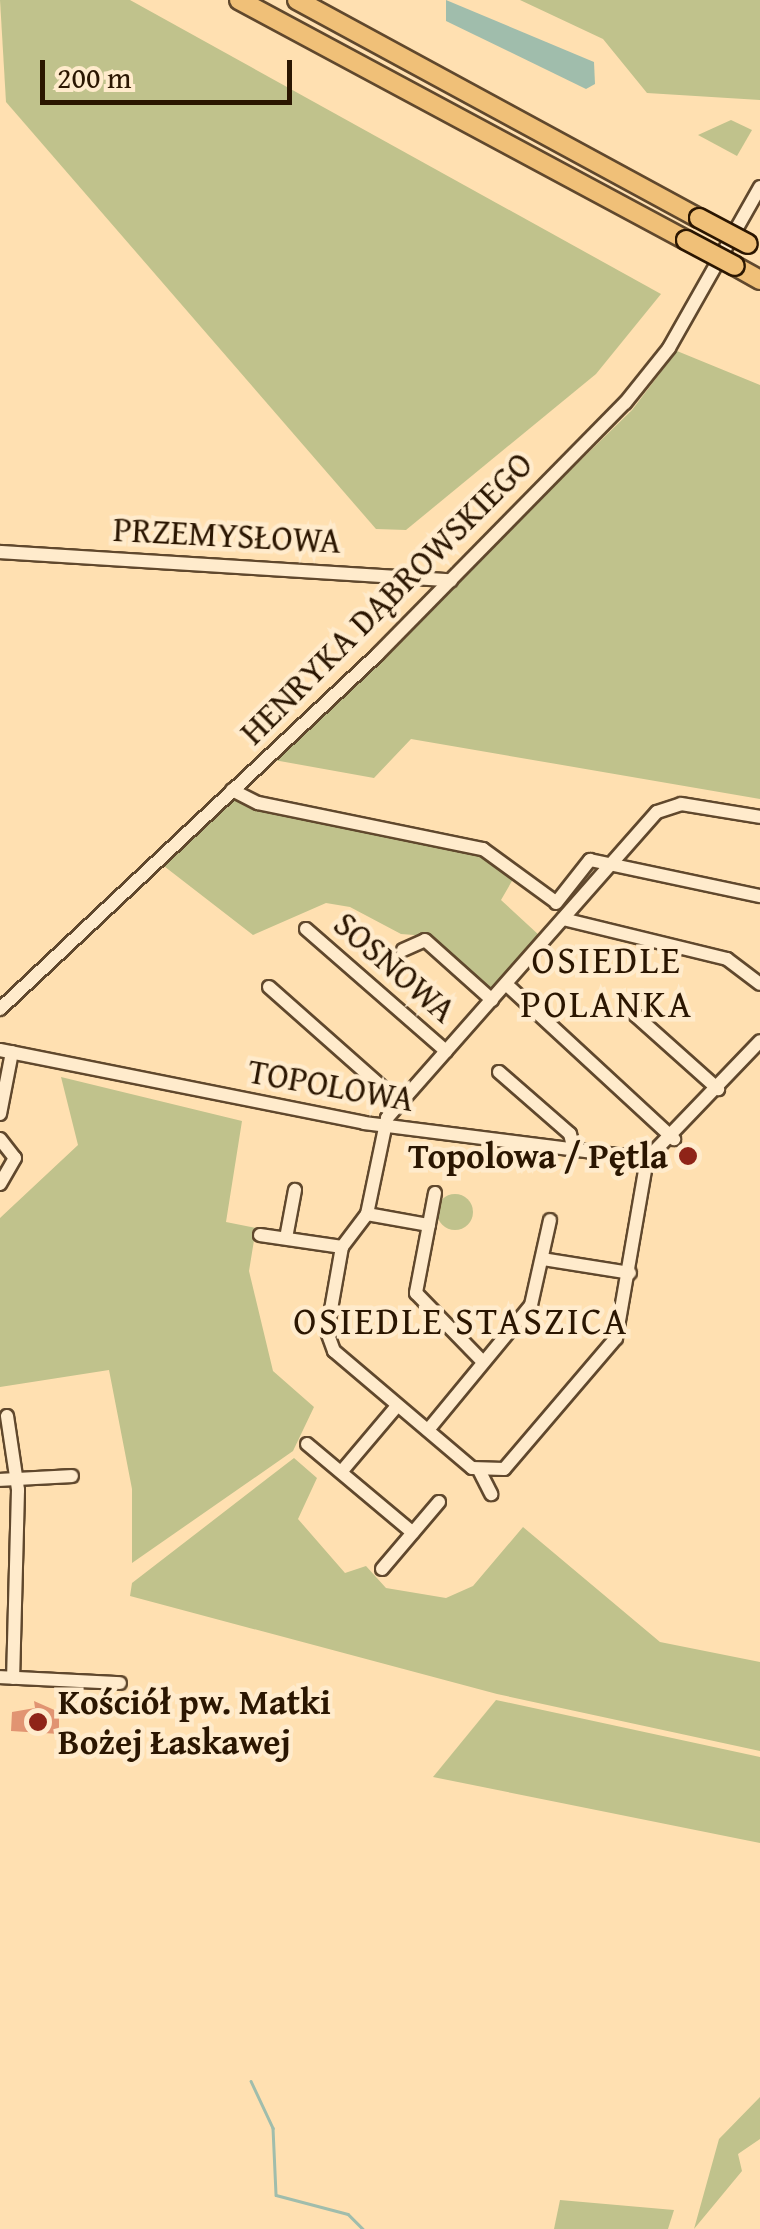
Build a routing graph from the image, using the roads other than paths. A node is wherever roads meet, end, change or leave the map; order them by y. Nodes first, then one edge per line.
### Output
1 (238, 0) edge
2 (297, 0) edge
3 (760, 187) edge
4 (754, 247) edge
5 (760, 280) edge
6 (0, 552) edge
7 (414, 577) junction
8 (450, 580) junction
9 (426, 605) junction
10 (232, 790) junction
11 (760, 816) edge
12 (612, 863) junction
13 (760, 896) edge
14 (553, 900) junction
15 (566, 917) junction
16 (306, 929) dead end
17 (403, 950) dead end
18 (506, 984) junction
19 (760, 984) edge
20 (269, 986) dead end
21 (492, 1000) junction
22 (0, 1009) edge
23 (634, 1014) dead end
24 (760, 1042) edge
25 (6, 1051) edge
26 (446, 1051) junction
27 (499, 1072) dead end
28 (718, 1089) junction
29 (400, 1104) junction
30 (0, 1114) edge
31 (383, 1126) junction
32 (0, 1139) edge
33 (674, 1139) junction
34 (574, 1150) junction
35 (651, 1158) junction
36 (0, 1184) edge
37 (295, 1190) dead end
38 (435, 1193) dead end
39 (367, 1214) junction
40 (550, 1220) dead end
41 (428, 1224) junction
42 (260, 1234) dead end
43 (286, 1238) junction
44 (342, 1248) junction
45 (543, 1260) junction
46 (630, 1273) junction
47 (483, 1362) junction
48 (397, 1406) junction
49 (7, 1416) dead end
50 (428, 1430) junction
51 (307, 1444) dead end
52 (342, 1471) junction
53 (480, 1472) junction
54 (72, 1476) dead end
55 (0, 1480) edge
56 (16, 1480) junction
57 (491, 1494) dead end
58 (439, 1502) dead end
59 (413, 1533) junction
60 (382, 1569) dead end
61 (6, 1678) edge
62 (120, 1683) dead end

1 - 5 highway, bridge
2 - 4 highway, bridge
3 - 8 street, HENRYKA DĄBROWSKIEGO
6 - 7 street, PRZEMYSŁOWA
7 - 8 street, PRZEMYSŁOWA
7 - 9 street
8 - 9 street, HENRYKA DĄBROWSKIEGO
9 - 10 street, HENRYKA DĄBROWSKIEGO
10 - 14 street
10 - 22 street, HENRYKA DĄBROWSKIEGO
11 - 12 street
12 - 13 street
12 - 14 street
12 - 15 street
14 - 15 street
15 - 18 street
15 - 19 street
16 - 26 street, SOSNOWA
17 - 21 street
18 - 21 street
18 - 33 street
20 - 29 street
21 - 26 street
23 - 28 street
24 - 28 street
25 - 30 street
25 - 31 street, TOPOLOWA
26 - 29 street
27 - 34 street
28 - 33 street
29 - 31 street
31 - 34 street, TOPOLOWA
31 - 39 street
32 - 36 street
33 - 35 street
34 - 35 street, TOPOLOWA
35 - 46 street
37 - 43 street
38 - 41 street
39 - 41 street
39 - 44 street
40 - 45 street
41 - 47 street
42 - 43 street
43 - 44 street
44 - 48 street
45 - 46 street
45 - 47 street
46 - 53 street
47 - 50 street
48 - 50 street
48 - 52 street
49 - 56 street
50 - 53 street
51 - 52 street
52 - 59 street
53 - 57 street
54 - 56 street
55 - 56 street
56 - 61 street
58 - 59 street
59 - 60 street
61 - 62 street

